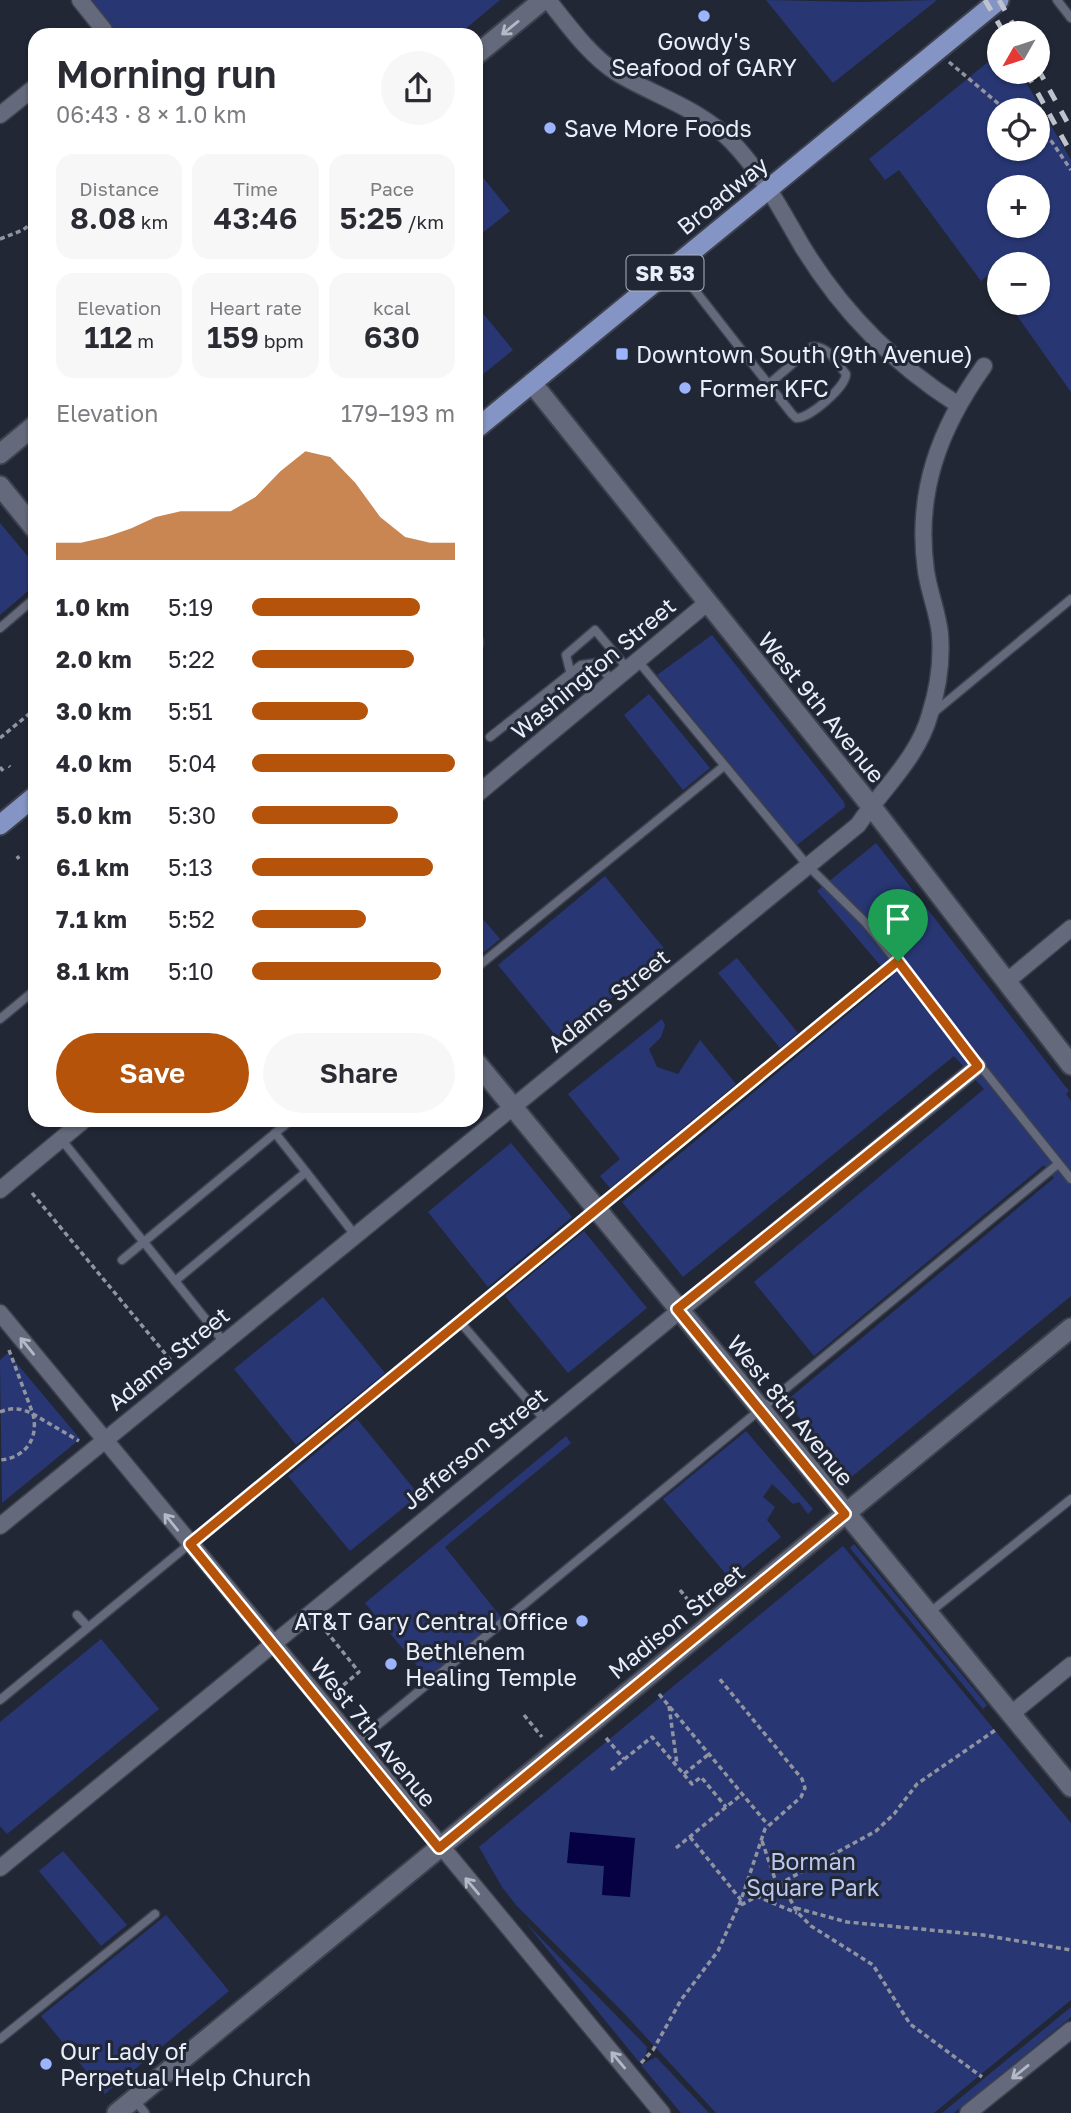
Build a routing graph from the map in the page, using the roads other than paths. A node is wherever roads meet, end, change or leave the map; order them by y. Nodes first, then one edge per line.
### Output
1 (80, 0) edge
2 (546, 0) edge
3 (999, 0) edge
4 (1056, 0) edge
5 (1071, 18) edge
6 (98, 28) edge
7 (483, 50) edge
8 (28, 93) edge
9 (0, 115) edge
10 (771, 187) junction
11 (675, 265) junction
12 (984, 366) dead end
13 (532, 383) junction
14 (768, 384) junction
15 (957, 404) junction
16 (483, 423) edge
17 (28, 431) edge
18 (0, 454) edge
19 (0, 486) edge
20 (28, 520) edge
21 (1071, 600) edge
22 (707, 603) junction
23 (28, 604) edge
24 (0, 628) edge
25 (633, 665) junction
26 (570, 671) junction
27 (613, 681) junction
28 (930, 716) junction
29 (490, 737) dead end
30 (724, 766) junction
31 (483, 789) edge
32 (28, 802) edge
33 (871, 806) junction
34 (0, 825) edge
35 (808, 866) junction
36 (1071, 928) edge
37 (898, 961) junction
38 (483, 962) edge
39 (1006, 982) junction
40 (28, 996) edge
41 (0, 1019) edge
42 (1071, 1065) edge
43 (978, 1066) junction
44 (483, 1070) edge
45 (513, 1106) junction
46 (76, 1127) edge
47 (282, 1127) edge
48 (275, 1133) junction
49 (61, 1139) junction
50 (1058, 1164) junction
51 (306, 1172) junction
52 (1071, 1179) edge
53 (0, 1190) edge
54 (596, 1209) junction
55 (355, 1235) junction
56 (143, 1241) junction
57 (121, 1259) dead end
58 (175, 1281) junction
59 (677, 1309) junction
60 (0, 1313) edge
61 (460, 1322) junction
62 (1071, 1328) edge
63 (224, 1342) junction
64 (760, 1411) junction
65 (544, 1419) junction
66 (104, 1440) junction
67 (1071, 1499) edge
68 (845, 1514) junction
69 (0, 1526) edge
70 (190, 1544) junction
71 (77, 1615) dead end
72 (928, 1615) junction
73 (88, 1627) junction
74 (272, 1644) junction
75 (1071, 1665) edge
76 (0, 1700) edge
77 (1010, 1714) junction
78 (355, 1744) junction
79 (1071, 1787) edge
80 (439, 1848) junction
81 (0, 1868) edge
82 (155, 1914) dead end
83 (1071, 2030) edge
84 (0, 2039) edge
85 (139, 2106) edge
86 (117, 2113) edge
87 (662, 2113) edge
88 (968, 2113) edge

1 - 6 street
2 -> 7 street
2 - 10 street
3 - 10 main road, Broadway / SR 53
4 - 5 lane
8 - 9 street
10 - 11 main road, Broadway / SR 53
10 - 15 street
11 - 13 main road, Broadway / SR 53
11 - 14 lane
12 - 15 street, Adams Street
13 - 16 main road, Broadway / SR 53
13 - 22 street, West 9th Avenue
14 - 14 lane
15 - 28 street, Adams Street
17 - 18 street
19 - 20 street
21 - 28 lane
22 - 25 street, Washington Street
22 - 33 street, West 9th Avenue
23 - 24 lane
25 - 26 lane
25 - 27 street, Washington Street
25 - 30 lane
26 - 27 lane
26 - 29 lane
27 - 31 street, Washington Street
28 - 33 street, Adams Street
30 - 35 lane
30 - 38 lane
32 - 34 main road
33 - 35 street, Adams Street
33 - 39 street, West 9th Avenue
35 - 37 lane
35 - 45 street, Adams Street
36 - 39 street
37 - 43 lane
37 - 54 lane
39 - 42 street, West 9th Avenue
40 - 41 lane
43 - 50 lane
43 - 59 street, Jefferson Street
44 - 45 street, West 8th Avenue
45 - 54 street, West 8th Avenue
45 - 55 street, Adams Street
46 - 49 street
47 - 48 lane
48 - 51 lane
48 - 56 lane
49 - 53 street
49 - 56 lane
50 - 52 lane
50 - 64 lane
51 - 55 lane
51 - 58 lane
54 - 59 street, West 8th Avenue
54 - 61 lane
55 - 63 street, Adams Street
56 - 57 lane
56 - 58 lane
58 - 63 lane
59 - 64 street, West 8th Avenue
59 - 65 street, Jefferson Street
66 -> 60 street, West 7th Avenue
61 - 65 lane
61 - 70 lane
62 - 68 street, Madison Street
63 - 66 street, Adams Street
64 - 68 street, West 8th Avenue
64 - 78 lane
65 - 74 street, Jefferson Street
66 - 69 street, Adams Street
70 -> 66 street, West 7th Avenue
67 - 72 lane
68 - 72 street, West 8th Avenue
68 - 80 street, Madison Street
70 - 73 lane
70 - 74 street, West 7th Avenue
71 - 73 lane
72 - 77 street, West 8th Avenue
73 - 76 lane
74 - 78 street, West 7th Avenue
74 - 81 street, Jefferson Street
75 - 77 street
77 - 79 street, West 8th Avenue
78 - 80 street, West 7th Avenue
80 - 85 street, Madison Street
87 -> 80 street, West 7th Avenue
82 - 84 lane
83 -> 88 street
85 - 86 street, Madison Street

